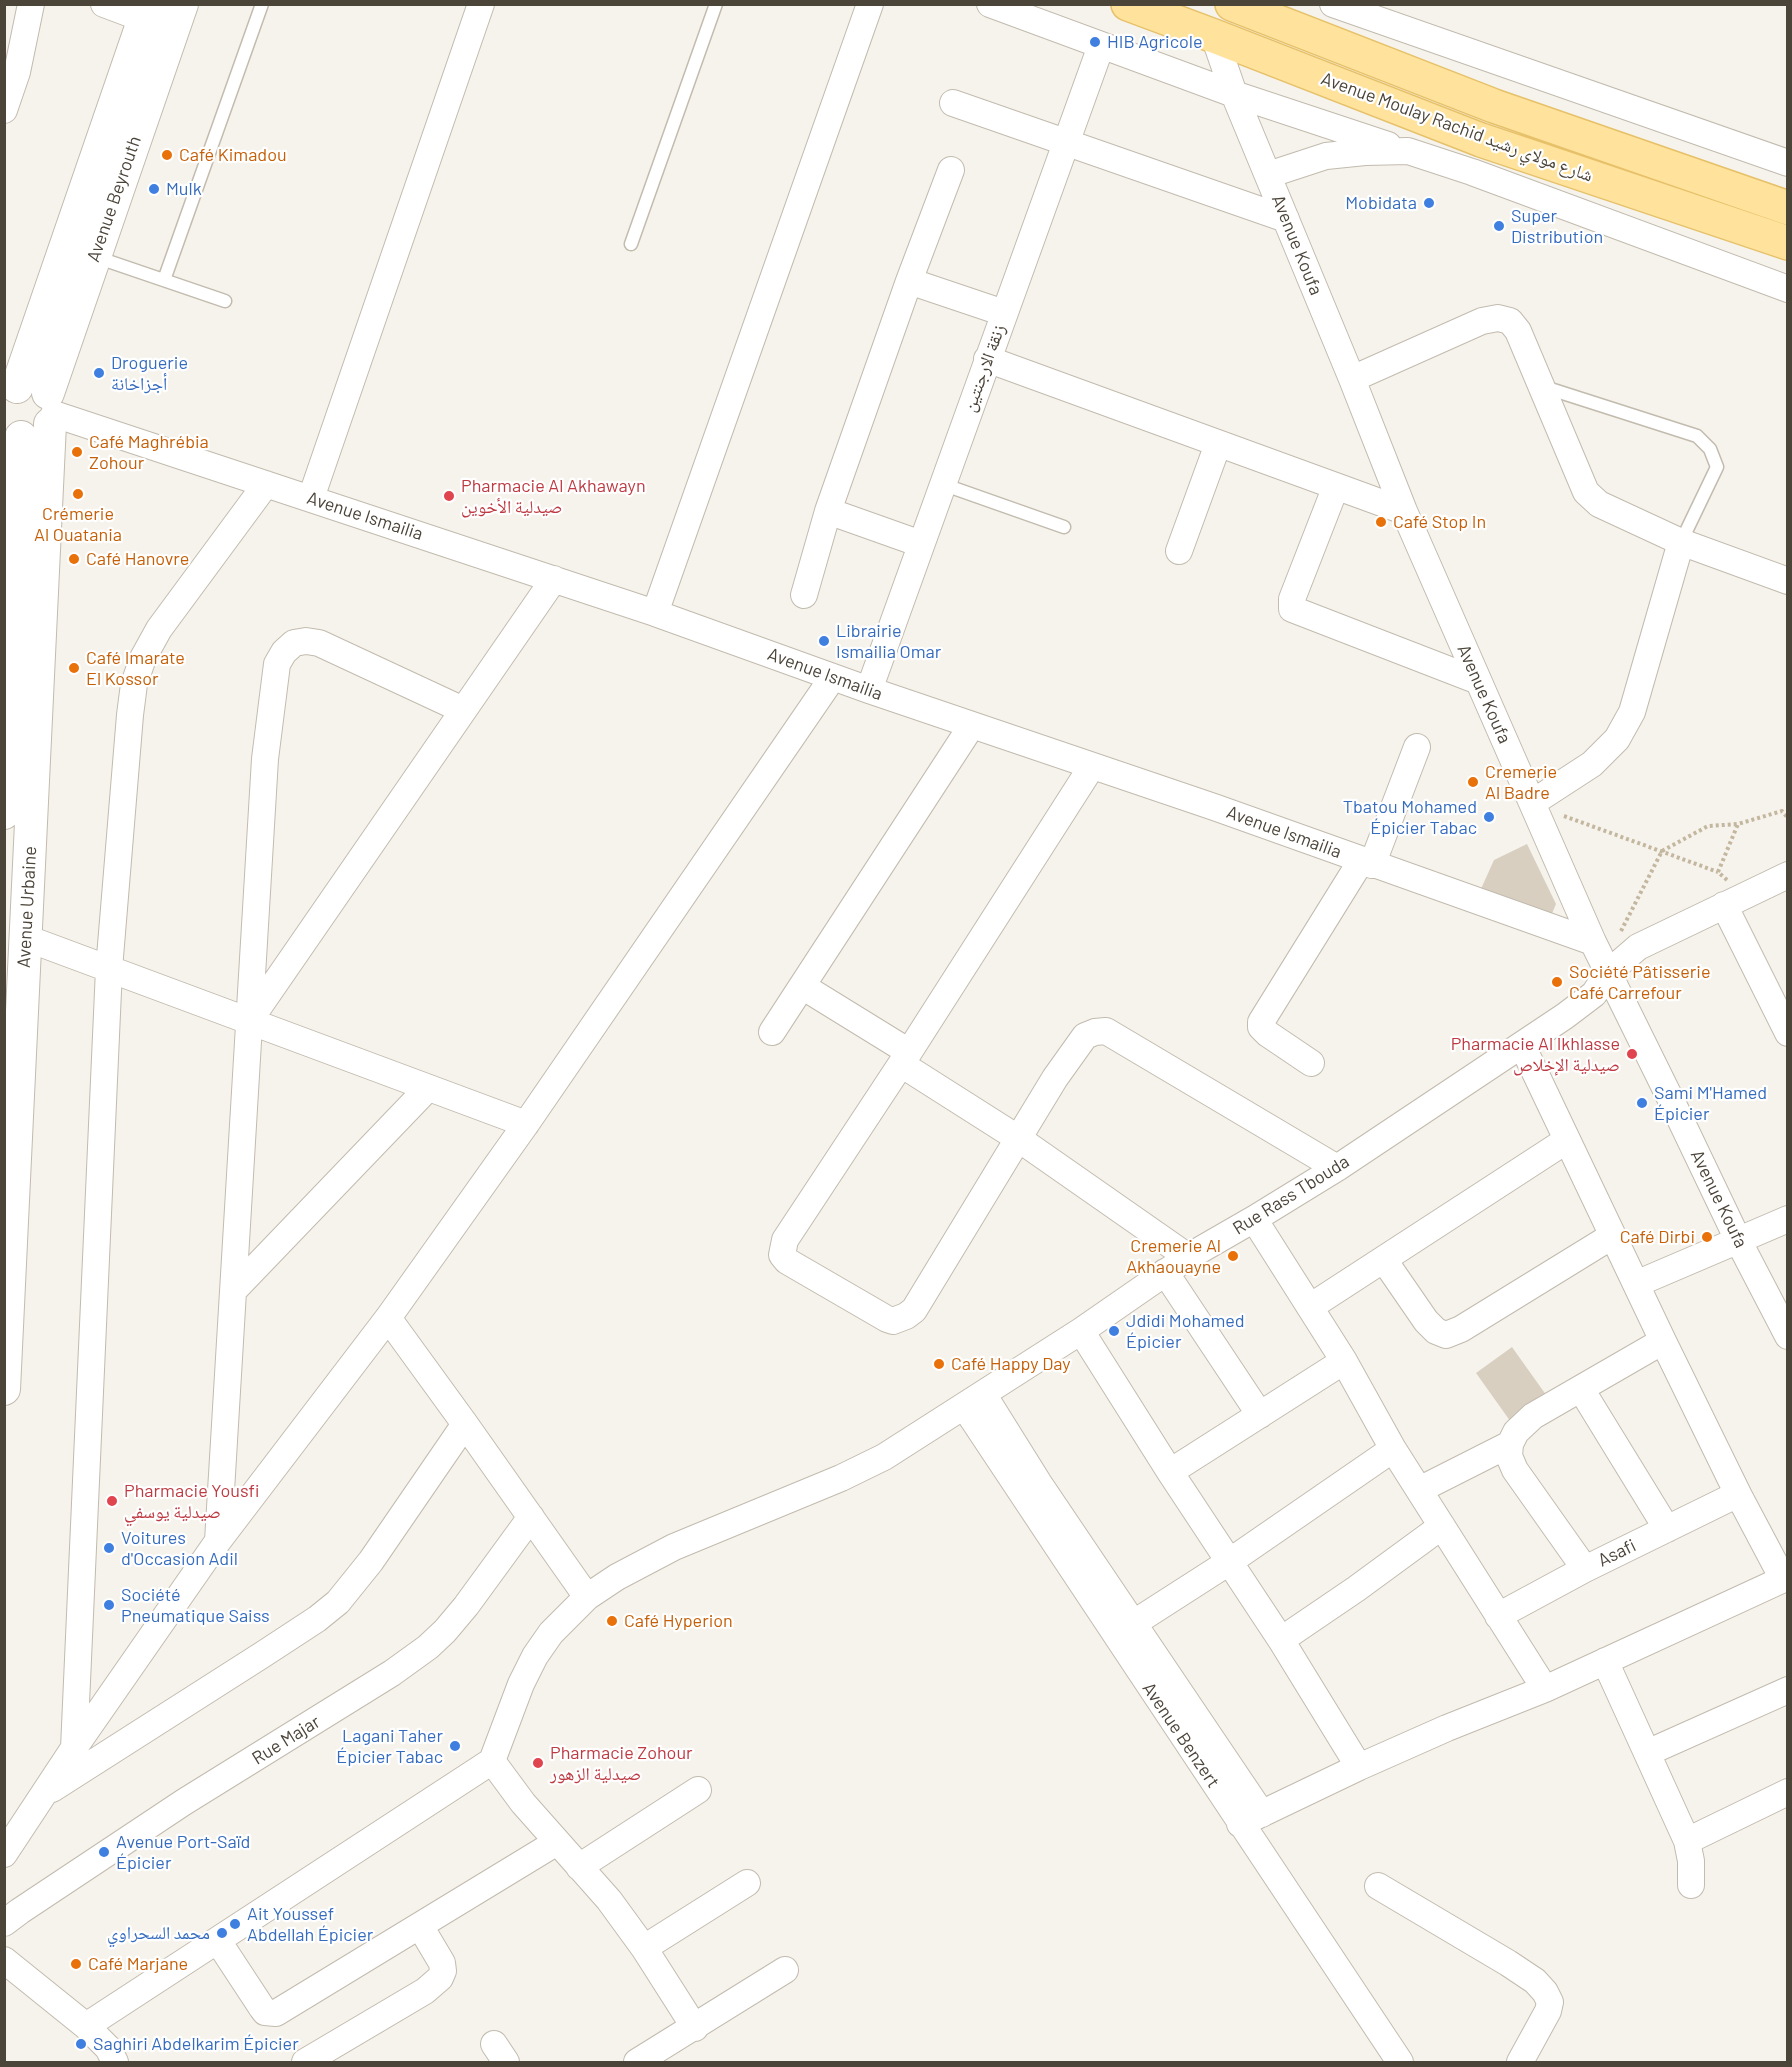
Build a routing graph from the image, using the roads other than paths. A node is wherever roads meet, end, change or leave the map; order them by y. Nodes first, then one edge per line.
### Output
1 (31, 4) edge
2 (104, 4) edge
3 (182, 4) edge
4 (262, 4) edge
5 (481, 4) edge
6 (716, 4) edge
7 (870, 4) edge
8 (990, 4) edge
9 (1128, 4) edge
10 (1232, 4) edge
11 (1333, 4) edge
12 (147, 12) edge
13 (1214, 36) junction
14 (1101, 46) junction
15 (1234, 94) junction
16 (953, 103) dead end
17 (4, 110) edge
18 (1066, 142) junction
19 (1408, 152) junction
20 (1788, 163) edge
21 (951, 170) dead end
22 (1268, 175) junction
23 (1788, 208) edge
24 (1286, 219) junction
25 (1788, 243) edge
26 (631, 244) dead end
27 (94, 256) junction
28 (164, 280) junction
29 (909, 281) junction
30 (1788, 289) edge
31 (225, 301) dead end
32 (1004, 313) junction
33 (987, 359) junction
34 (1352, 379) junction
35 (1542, 387) junction
36 (10, 392) edge
37 (50, 410) junction
38 (13, 431) edge
39 (1218, 444) junction
40 (266, 484) junction
41 (942, 484) junction
42 (1336, 486) junction
43 (311, 498) junction
44 (828, 511) junction
45 (1404, 511) junction
46 (1064, 527) dead end
47 (1681, 542) junction
48 (921, 544) junction
49 (1179, 551) dead end
50 (554, 579) junction
51 (1788, 581) edge
52 (804, 595) dead end
53 (655, 613) junction
54 (833, 677) junction
55 (1478, 681) junction
56 (869, 690) junction
57 (463, 710) junction
58 (972, 725) junction
59 (1417, 747) dead end
60 (1092, 766) junction
61 (1532, 803) junction
62 (4, 813) edge
63 (1366, 863) junction
64 (1788, 875) edge
65 (1728, 894) junction
66 (26, 938) junction
67 (1593, 942) junction
68 (109, 969) junction
69 (1608, 973) junction
70 (802, 986) junction
71 (249, 1021) junction
72 (772, 1032) dead end
73 (1788, 1033) edge
74 (1522, 1045) junction
75 (905, 1058) junction
76 (1311, 1062) dead end
77 (427, 1089) junction
78 (526, 1124) junction
79 (1019, 1139) junction
80 (1567, 1140) junction
81 (1336, 1168) junction
82 (1254, 1219) junction
83 (1788, 1219) edge
84 (1612, 1236) junction
85 (1738, 1240) junction
86 (1188, 1257) junction
87 (1384, 1260) junction
88 (1165, 1272) junction
89 (1636, 1284) junction
90 (233, 1291) junction
91 (1310, 1307) junction
92 (388, 1318) junction
93 (1081, 1331) junction
94 (1788, 1336) edge
95 (1663, 1341) junction
96 (1344, 1361) junction
97 (4, 1389) edge
98 (1581, 1389) junction
99 (973, 1400) junction
100 (1260, 1415) junction
101 (465, 1424) junction
102 (1510, 1444) junction
103 (1394, 1449) junction
104 (1170, 1472) junction
105 (1419, 1490) junction
106 (1738, 1494) junction
107 (531, 1517) junction
108 (1442, 1526) junction
109 (1667, 1529) junction
110 (218, 1541) junction
111 (1229, 1562) junction
112 (1585, 1569) junction
113 (1786, 1578) edge
114 (587, 1597) junction
115 (1498, 1616) junction
116 (1124, 1629) junction
117 (1281, 1640) junction
118 (1605, 1661) junction
119 (1545, 1689) junction
120 (1788, 1690) edge
121 (74, 1748) junction
122 (1647, 1753) junction
123 (492, 1761) junction
124 (1359, 1767) junction
125 (698, 1790) dead end
126 (1788, 1792) edge
127 (45, 1794) junction
128 (1251, 1819) junction
129 (1687, 1841) junction
130 (557, 1842) junction
131 (4, 1854) edge
132 (579, 1867) junction
133 (747, 1883) dead end
134 (1691, 1885) dead end
135 (1378, 1886) dead end
136 (4, 1923) edge
137 (420, 1926) junction
138 (218, 1941) junction
139 (644, 1948) junction
140 (4, 1960) edge
141 (785, 1970) dead end
142 (87, 2026) junction
143 (695, 2028) junction
144 (115, 2062) edge
145 (304, 2062) edge
146 (637, 2062) edge
147 (1400, 2062) edge
148 (1520, 2062) edge

1 - 17 street
2 - 12 street
3 - 27 street, Avenue Beyrouth
4 - 28 lane
5 - 43 street
6 - 26 lane
7 - 53 street
8 - 14 street
9 - 13 main road, Avenue Moulay Rachid شارع مولاي رشيد
10 - 23 main road, Avenue Moulay Rachid شارع مولاي رشيد
11 - 20 street
12 - 36 street, Avenue Beyrouth
13 - 15 street, Avenue Koufa
13 - 25 main road, Avenue Moulay Rachid شارع مولاي رشيد
14 - 15 street
14 - 18 street, زنقة الارجنتين
15 - 19 street
15 - 22 street, Avenue Koufa
16 - 18 street
18 - 24 street
18 - 32 street, زنقة الارجنتين
19 - 22 street
19 - 30 street
21 - 29 street
22 - 24 street, Avenue Koufa
24 - 34 street, Avenue Koufa
27 - 28 lane
27 - 37 street, Avenue Beyrouth
28 - 31 lane
29 - 32 street
29 - 44 street
32 - 33 street, زنقة الارجنتين
33 - 39 street
33 - 41 street, زنقة الارجنتين
34 - 35 street
34 - 45 street, Avenue Koufa
35 - 47 street
35 - 47 lane
36 - 37 street
37 - 38 street
37 - 40 street, Avenue Ismailia
37 - 66 street, Avenue Urbaine
38 - 62 street
39 - 42 street
39 - 49 street
40 - 43 street, Avenue Ismailia
40 - 68 street
41 - 46 lane
41 - 48 street, زنقة الارجنتين
42 - 45 street
42 - 55 street
43 - 50 street, Avenue Ismailia
44 - 48 street
44 - 52 street
45 - 55 street, Avenue Koufa
47 - 51 street
47 - 61 street
48 - 56 street, زنقة الارجنتين
50 - 53 street, Avenue Ismailia
50 - 57 street
53 - 54 street, Avenue Ismailia
54 - 56 street, Avenue Ismailia
54 - 78 street
55 - 61 street, Avenue Koufa
56 - 58 street, Avenue Ismailia
57 - 71 street
57 - 71 street
58 - 60 street, Avenue Ismailia
58 - 70 street
59 - 63 street
60 - 63 street, Avenue Ismailia
60 - 75 street
61 - 67 street, Avenue Koufa
63 - 67 street, Avenue Ismailia
63 - 76 street
64 - 65 street, Rue Rass Tbouda
65 - 69 street, Rue Rass Tbouda
65 - 73 street
66 - 68 street
66 - 97 street, Avenue Urbaine
67 - 69 street, Avenue Koufa
68 - 71 street
68 - 121 street
69 - 74 street, Rue Rass Tbouda
69 - 85 street, Avenue Koufa
70 - 72 street
70 - 75 street
71 - 77 street
71 - 90 street
74 - 80 street
74 - 81 street, Rue Rass Tbouda
75 - 79 street
75 - 79 street
77 - 78 street
77 - 90 street
78 - 92 street
79 - 81 street
79 - 86 street
80 - 84 street
80 - 87 street
81 - 82 street, Rue Rass Tbouda
82 - 86 street, Rue Rass Tbouda
82 - 91 street
83 - 85 street
84 - 87 street
84 - 89 street
85 - 89 street
85 - 94 street, Avenue Koufa
86 - 88 street, Rue Rass Tbouda
87 - 91 street
88 - 93 street, Rue Rass Tbouda
88 - 100 street
89 - 95 street
90 - 110 street
91 - 96 street
92 - 101 street
92 - 110 street
93 - 99 street, Rue Rass Tbouda
93 - 104 street
95 - 98 street
95 - 106 street
96 - 100 street
96 - 103 street
98 - 102 street
98 - 109 street
99 - 114 street, Rue Rass Tbouda
99 - 116 street, Avenue Benzert
100 - 104 street
101 - 107 street
101 - 127 street
102 - 105 street
102 - 112 street
103 - 105 street
103 - 111 street
104 - 111 street
105 - 108 street
106 - 109 street, Asafi
106 - 113 street
107 - 114 street
107 - 136 street, Rue Majar
108 - 115 street
108 - 117 street
109 - 112 street, Asafi
110 - 121 street
111 - 116 street
111 - 117 street
112 - 115 street, Asafi
113 - 118 street
114 - 123 street, Rue Rass Tbouda
115 - 119 street
116 - 128 street, Avenue Benzert
117 - 124 street
118 - 119 street
118 - 122 street
119 - 124 street
120 - 122 street
121 - 127 street
122 - 129 street
123 - 130 street
123 - 138 street
124 - 128 street
125 - 132 street
126 - 129 street
127 - 131 street
128 - 147 street, Avenue Benzert
129 - 134 street
130 - 132 street
130 - 137 street
132 - 139 street
133 - 139 street
135 - 148 street
137 - 138 street
137 - 145 street
138 - 142 street
139 - 143 street
140 - 142 street
141 - 143 street
142 - 144 street
143 - 146 street

